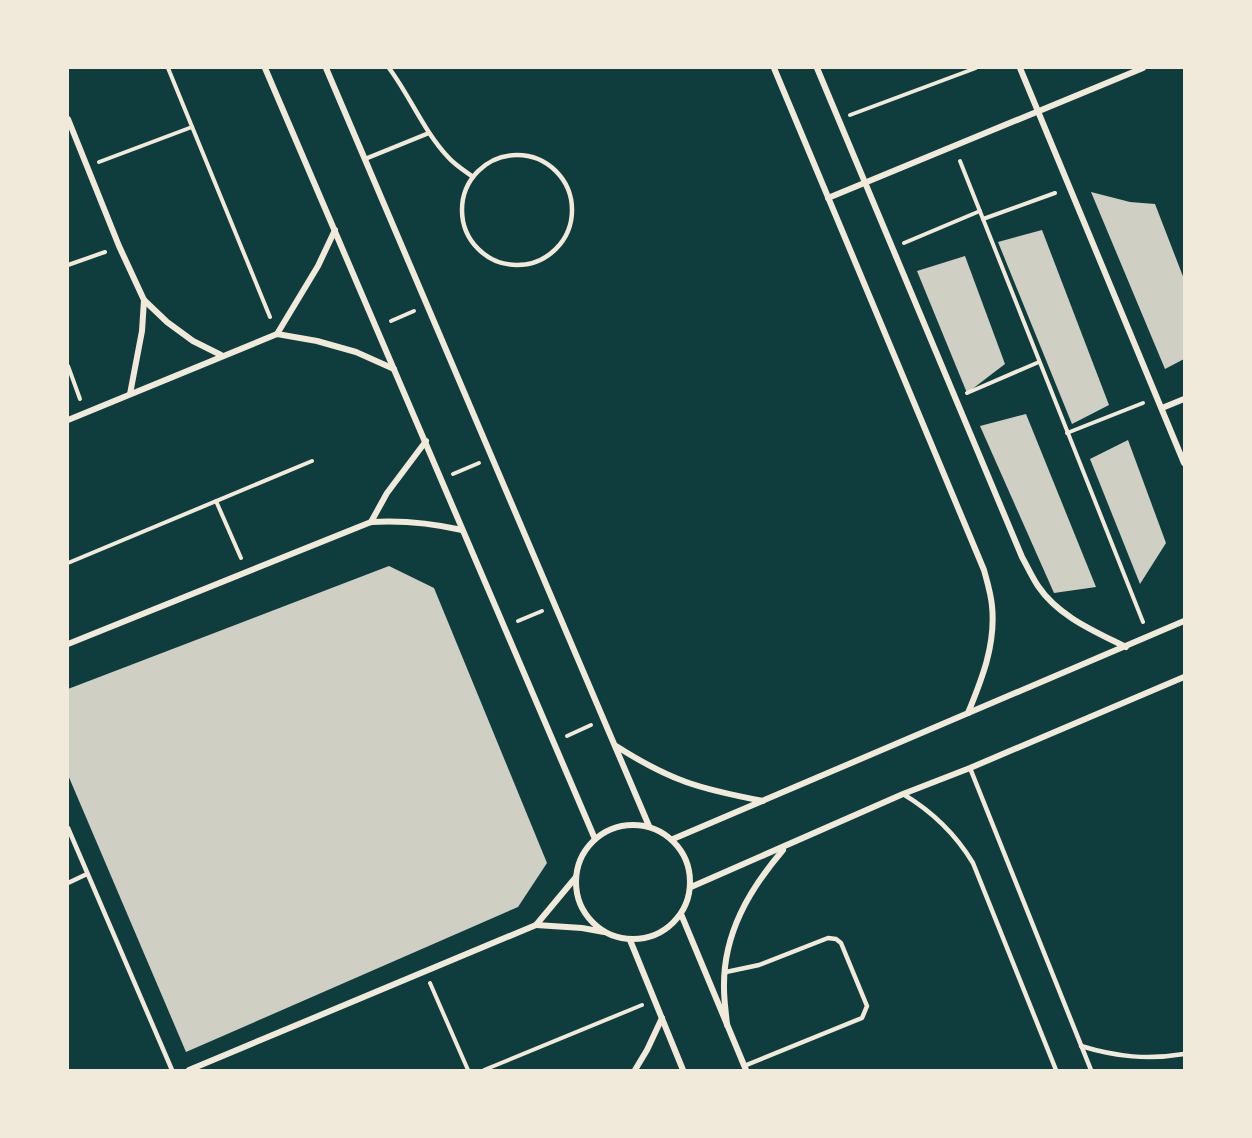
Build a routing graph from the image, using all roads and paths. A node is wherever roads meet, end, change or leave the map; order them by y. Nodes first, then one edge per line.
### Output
1 (168, 68) edge
2 (265, 68) edge
3 (326, 68) edge
4 (389, 68) edge
5 (774, 68) edge
6 (817, 68) edge
7 (976, 68) edge
8 (1020, 68) edge
9 (1143, 68) edge
10 (1038, 111) junction
11 (68, 119) edge
12 (838, 119) junction
13 (192, 127) junction
14 (429, 133) junction
15 (954, 146) junction
16 (365, 159) junction
17 (87, 167) junction
18 (473, 177) junction
19 (865, 183) junction
20 (1070, 188) junction
21 (828, 198) junction
22 (980, 211) junction
23 (983, 219) junction
24 (335, 230) junction
25 (120, 246) junction
26 (892, 248) junction
27 (68, 265) edge
28 (144, 300) junction
29 (428, 305) junction
30 (376, 328) junction
31 (277, 334) junction
32 (222, 355) junction
33 (1040, 362) junction
34 (68, 366) edge
35 (394, 369) junction
36 (130, 394) junction
37 (1157, 397) junction
38 (956, 398) junction
39 (1185, 399) edge
40 (1162, 408) junction
41 (85, 412) junction
42 (68, 420) edge
43 (1067, 433) junction
44 (426, 441) junction
45 (493, 458) junction
46 (312, 461) dead end
47 (1185, 463) edge
48 (441, 479) junction
49 (216, 501) junction
50 (371, 522) junction
51 (462, 530) junction
52 (68, 563) edge
53 (247, 572) junction
54 (555, 606) junction
55 (1185, 621) edge
56 (504, 628) junction
57 (1148, 637) junction
58 (68, 644) edge
59 (1126, 646) junction
60 (1185, 677) edge
61 (968, 713) junction
62 (604, 719) junction
63 (553, 742) junction
64 (615, 745) junction
65 (970, 768) junction
66 (903, 794) junction
67 (763, 801) junction
68 (649, 826) junction
69 (68, 828) edge
70 (595, 839) junction
71 (673, 839) junction
72 (784, 848) junction
73 (87, 874) junction
74 (576, 877) junction
75 (68, 883) edge
76 (691, 887) junction
77 (681, 914) junction
78 (536, 925) junction
79 (605, 932) junction
80 (630, 940) junction
81 (425, 971) junction
82 (726, 972) junction
83 (654, 1000) junction
84 (662, 1018) junction
85 (727, 1025) junction
86 (1082, 1046) junction
87 (1185, 1054) edge
88 (745, 1068) edge
89 (172, 1071) edge
90 (189, 1071) edge
91 (468, 1071) edge
92 (484, 1071) edge
93 (635, 1071) edge
94 (683, 1071) edge
95 (1056, 1071) edge
96 (1091, 1071) edge

1 - 13 path
2 - 24 street
3 - 16 street
4 - 14 lane
5 - 21 street
6 - 12 street
7 - 12 path
8 - 10 street
9 - 10 street
10 - 15 street
10 - 20 street
11 - 17 street
12 - 19 street
13 - 17 path
13 - 31 path
14 - 16 lane
14 - 18 lane
15 - 19 street
15 - 22 path
16 - 29 street
17 - 25 street
18 - 18 lane
19 - 21 street
19 - 26 street
20 - 23 path
20 - 37 street
21 - 61 street
22 - 23 path
22 - 26 path
23 - 33 path
24 - 30 street
24 - 31 street
25 - 27 path
25 - 28 street
26 - 38 street
28 - 32 street
28 - 36 street
29 - 30 path
29 - 45 street
30 - 35 street
31 - 32 street
31 - 35 street
32 - 36 street
33 - 38 path
33 - 43 path
34 - 41 path
35 - 44 street
36 - 41 street
37 - 40 street
37 - 43 path
38 - 59 street
39 - 40 street
40 - 47 street
41 - 42 street
43 - 57 path
44 - 48 street
44 - 50 street
45 - 48 path
45 - 54 street
46 - 49 path
48 - 51 street
49 - 52 path
49 - 53 path
50 - 51 street
50 - 53 street
51 - 56 street
53 - 58 street
54 - 56 path
54 - 62 street
55 - 57 street
56 - 63 street
57 - 59 street
59 - 61 street
60 - 65 street
61 - 67 street
62 - 63 path
62 - 64 street
63 - 70 street
64 - 67 street
64 - 68 street
65 - 66 street
65 - 86 lane
66 - 72 street
66 - 95 lane
67 - 71 street
68 - 70 street
68 - 71 street
69 - 73 lane
70 - 74 street
71 - 76 street
72 - 76 street
72 - 82 street
73 - 75 lane
73 - 89 lane
74 - 78 street
74 - 79 street
76 - 77 street
77 - 80 street
77 - 85 street
78 - 79 street
78 - 81 street
79 - 80 street
80 - 83 street
81 - 90 street
81 - 91 path
82 - 85 street
82 - 88 lane
83 - 84 street
83 - 92 path
84 - 93 street
84 - 94 street
85 - 88 street
86 - 87 lane
86 - 96 lane

